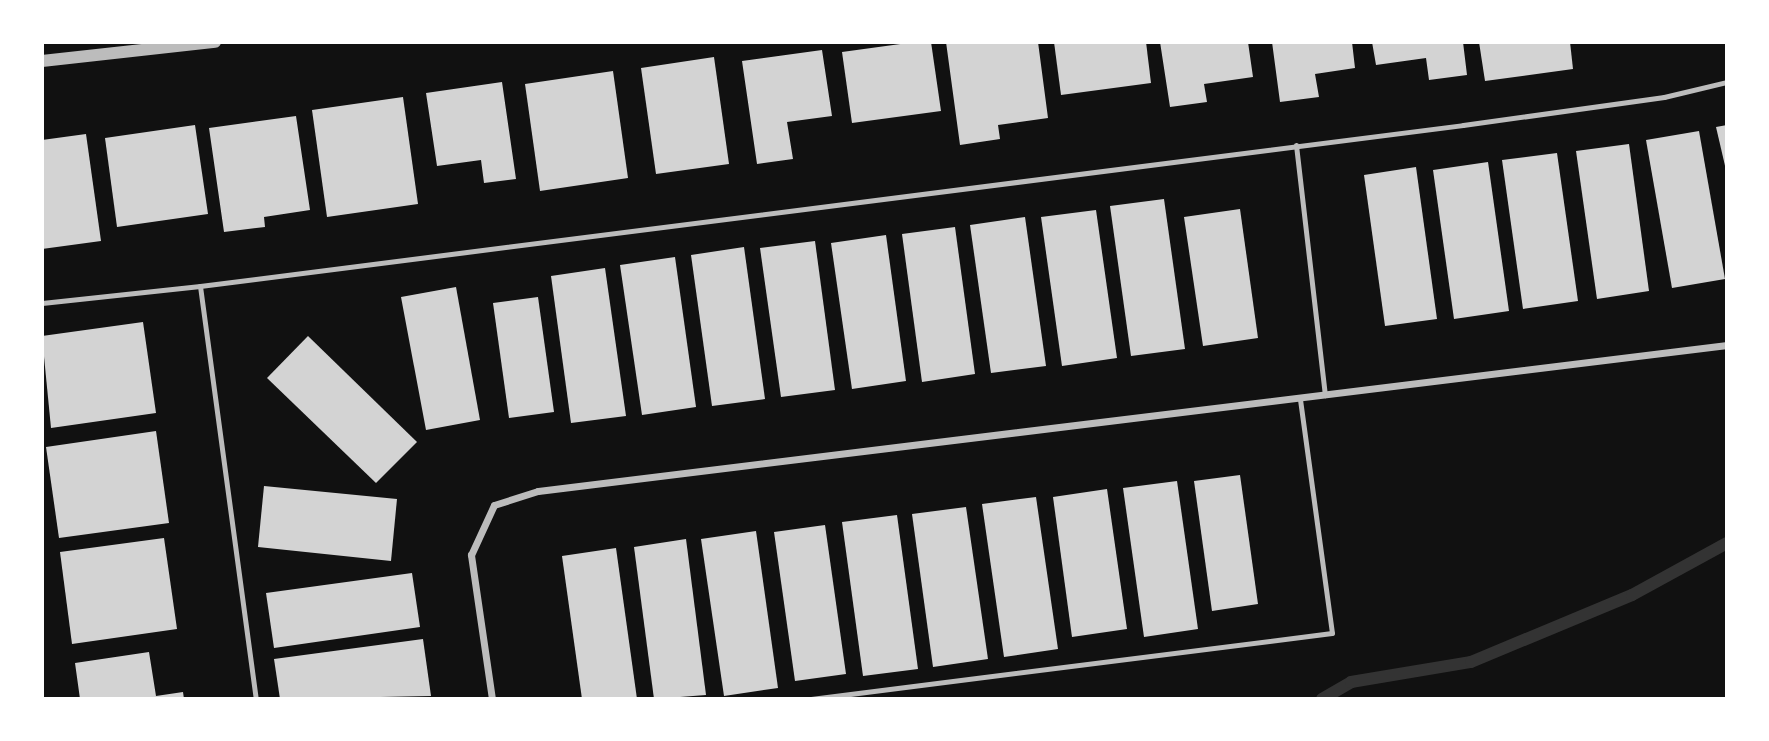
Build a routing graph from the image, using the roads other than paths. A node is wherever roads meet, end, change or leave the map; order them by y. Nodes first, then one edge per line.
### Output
1 (215, 42) edge
2 (42, 61) edge
3 (1727, 82) edge
4 (1296, 145) junction
5 (200, 286) junction
6 (42, 303) edge
7 (1727, 345) edge
8 (1325, 396) junction
9 (1300, 399) junction
10 (256, 699) edge
11 (492, 699) edge
12 (811, 699) edge

1 - 2 street
3 - 4 lane
4 - 5 lane
4 - 8 lane
5 - 6 lane
5 - 10 lane
7 - 8 street
8 - 9 street
9 - 11 street
9 - 12 lane

